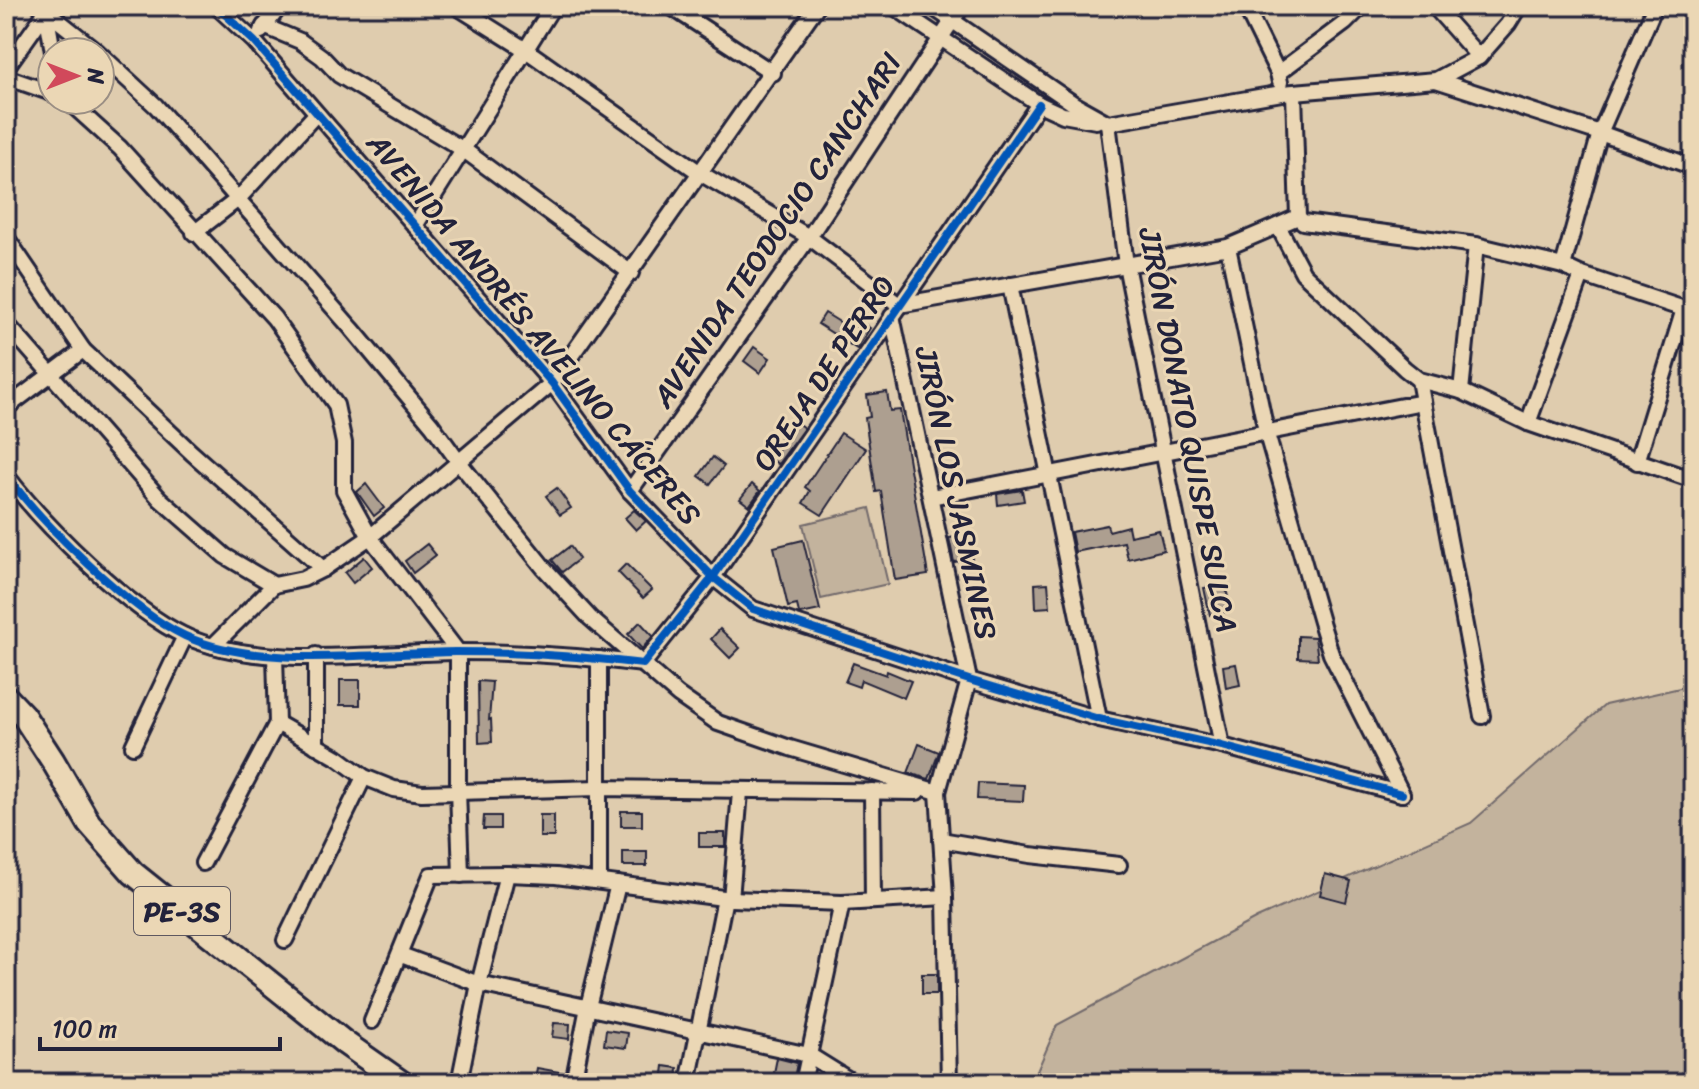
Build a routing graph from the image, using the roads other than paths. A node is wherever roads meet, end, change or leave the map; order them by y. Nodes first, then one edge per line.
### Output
1 (216, 6) edge
2 (280, 6) edge
3 (456, 6) edge
4 (553, 6) edge
5 (670, 6) edge
6 (817, 6) edge
7 (893, 6) edge
8 (931, 6) edge
9 (962, 6) edge
10 (1245, 6) edge
11 (1362, 6) edge
12 (1434, 6) edge
13 (1519, 6) edge
14 (1655, 6) edge
15 (45, 8) edge
16 (952, 19) junction
17 (264, 26) junction
18 (50, 36) edge
19 (79, 36) edge
20 (939, 38) junction
21 (254, 41) junction
22 (526, 50) junction
23 (1479, 57) junction
24 (6, 68) edge
25 (116, 69) edge
26 (773, 73) junction
27 (1278, 73) junction
28 (6, 77) edge
29 (1436, 80) junction
30 (36, 87) edge
31 (1288, 93) junction
32 (1039, 104) junction
33 (316, 114) junction
34 (85, 116) edge
35 (1108, 123) junction
36 (1600, 133) junction
37 (464, 150) junction
38 (1693, 167) edge
39 (700, 173) junction
40 (238, 199) junction
41 (1298, 217) junction
42 (415, 226) junction
43 (1278, 226) junction
44 (194, 233) junction
45 (6, 237) edge
46 (809, 237) junction
47 (1476, 245) junction
48 (1228, 247) junction
49 (1126, 265) junction
50 (1563, 266) junction
51 (631, 273) junction
52 (1582, 275) junction
53 (1010, 285) junction
54 (1689, 310) edge
55 (895, 311) junction
56 (6, 323) edge
57 (83, 350) junction
58 (52, 375) junction
59 (1419, 380) junction
60 (552, 383) junction
61 (1461, 391) junction
62 (1423, 402) junction
63 (6, 408) edge
64 (1528, 423) junction
65 (1266, 431) junction
66 (1162, 453) junction
67 (458, 461) junction
68 (1637, 462) junction
69 (6, 475) edge
70 (1047, 476) junction
71 (1693, 480) edge
72 (630, 491) junction
73 (931, 497) junction
74 (370, 537) junction
75 (323, 569) junction
76 (713, 577) junction
77 (274, 585) junction
78 (185, 636) junction
79 (213, 646) junction
80 (458, 652) junction
81 (316, 655) junction
82 (275, 656) junction
83 (599, 659) junction
84 (643, 664) junction
85 (969, 680) junction
86 (6, 697) edge
87 (1482, 716) dead end
88 (1099, 719) junction
89 (277, 723) junction
90 (133, 746) dead end
91 (316, 746) junction
92 (1222, 746) junction
93 (364, 777) junction
94 (598, 788) junction
95 (458, 790) junction
96 (872, 791) junction
97 (740, 792) junction
98 (938, 792) junction
99 (941, 840) junction
100 (203, 863) dead end
101 (1119, 865) dead end
102 (507, 874) junction
103 (461, 875) junction
104 (599, 881) junction
105 (618, 884) junction
106 (945, 897) junction
107 (728, 899) junction
108 (873, 901) junction
109 (842, 903) junction
110 (285, 940) dead end
111 (401, 955) junction
112 (479, 984) junction
113 (588, 1007) junction
114 (372, 1021) dead end
115 (698, 1030) junction
116 (809, 1055) junction
117 (402, 1083) edge
118 (459, 1083) edge
119 (573, 1083) edge
120 (688, 1083) edge
121 (803, 1083) edge
122 (854, 1083) edge
123 (949, 1083) edge

1 - 21 street, AVENIDA ANDRÉS AVELINO CÁCERES
2 - 17 street
3 - 22 street
4 - 22 street
5 - 26 street
6 - 26 street
7 - 20 street
8 - 16 street
9 - 16 street, AVENIDA TEODOCIO CANCHARI
10 - 27 street
11 - 27 street
12 - 23 street
13 - 23 street
14 - 36 street
15 - 18 street
15 - 19 street
15 - 24 street
16 - 20 street, AVENIDA TEODOCIO CANCHARI
16 - 35 street
17 - 21 street
17 - 37 street
20 - 32 street
20 - 46 street, AVENIDA TEODOCIO CANCHARI
21 - 33 street, AVENIDA ANDRÉS AVELINO CÁCERES
22 - 37 street
22 - 39 street
23 - 29 street
25 - 40 street
26 - 39 street
27 - 31 street
28 - 30 street
29 - 31 street
29 - 36 street
31 - 35 street
31 - 41 street
32 - 35 street
32 - 55 street, OREJA DE PERRO
33 - 40 street
33 - 42 street, AVENIDA ANDRÉS AVELINO CÁCERES
34 - 44 street
35 - 49 street, JIRÓN DONATO QUISPE SULCA
36 - 38 street
36 - 50 street
37 - 42 street
37 - 51 street
39 - 46 street
39 - 51 street
40 - 44 street
40 - 67 street
41 - 43 street
41 - 47 street
42 - 60 street, AVENIDA ANDRÉS AVELINO CÁCERES
43 - 48 street
43 - 59 street
44 - 74 street
45 - 57 street
46 - 55 street
46 - 72 street, AVENIDA TEODOCIO CANCHARI
47 - 50 street
47 - 61 street
48 - 49 street
48 - 65 street
49 - 53 street
49 - 66 street, JIRÓN DONATO QUISPE SULCA
50 - 52 street
51 - 60 street
52 - 54 street
52 - 64 street
53 - 55 street
53 - 70 street
54 - 68 street
55 - 73 street, JIRÓN LOS JASMINES
55 - 76 street, OREJA DE PERRO
56 - 58 street
57 - 58 street
57 - 75 street
58 - 63 street
58 - 77 street
59 - 61 street
59 - 62 street
60 - 67 street
60 - 72 street, AVENIDA ANDRÉS AVELINO CÁCERES
61 - 64 street
62 - 65 street
62 - 87 street
64 - 68 street
65 - 66 street
65 - 92 street, AVENIDA ANDRÉS AVELINO CÁCERES
66 - 70 street
66 - 92 street, JIRÓN DONATO QUISPE SULCA
67 - 74 street
67 - 84 street
68 - 71 street
69 - 78 street
70 - 73 street
70 - 88 street
72 - 76 street, AVENIDA ANDRÉS AVELINO CÁCERES
73 - 85 street, JIRÓN LOS JASMINES
74 - 75 street
74 - 80 street
75 - 77 street
76 - 84 street, OREJA DE PERRO
76 - 85 street, AVENIDA ANDRÉS AVELINO CÁCERES
77 - 79 street
78 - 79 street
78 - 90 street
79 - 82 street
80 - 81 street
80 - 83 street
80 - 95 street
81 - 82 street
81 - 91 street
82 - 89 street
83 - 84 street
83 - 94 street
84 - 98 street
85 - 88 street, AVENIDA ANDRÉS AVELINO CÁCERES
85 - 98 street
86 - 117 highway, PE-3S
88 - 92 street, AVENIDA ANDRÉS AVELINO CÁCERES
89 - 91 street
89 - 100 street
91 - 93 street
93 - 95 street
93 - 110 street
94 - 95 street
94 - 97 street
94 - 104 street
95 - 103 street
96 - 97 street
96 - 98 street
96 - 108 street
97 - 107 street
98 - 99 street
99 - 101 street
99 - 106 street
102 - 103 street
102 - 104 street
102 - 112 street
103 - 111 street
104 - 105 street
105 - 107 street
105 - 113 street
106 - 108 street
106 - 123 street
107 - 109 street
107 - 115 street
108 - 109 street
109 - 116 street
111 - 112 street
111 - 114 street
112 - 113 street
112 - 118 street
113 - 115 street
113 - 119 street
115 - 116 street
115 - 120 street
116 - 121 street
116 - 122 street

